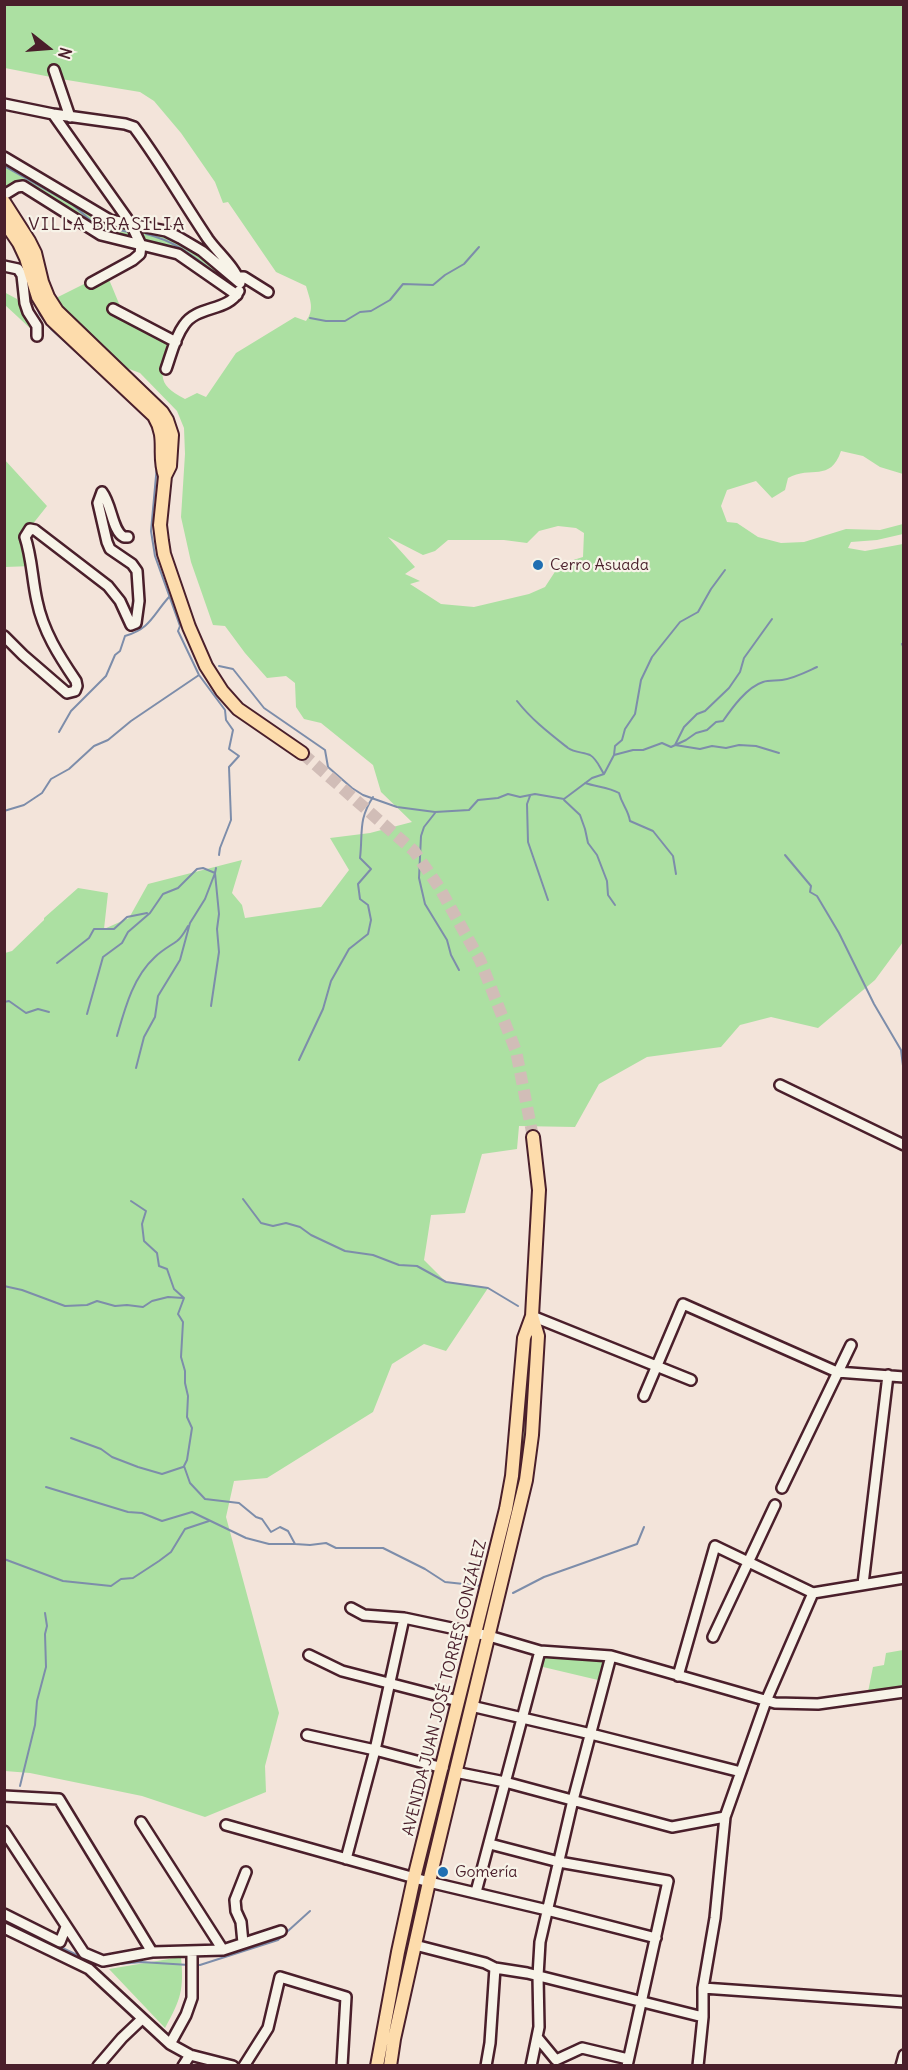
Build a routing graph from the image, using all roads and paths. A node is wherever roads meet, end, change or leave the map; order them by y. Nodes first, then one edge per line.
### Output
1 (54, 70) dead end
2 (4, 104) edge
3 (52, 114) junction
4 (69, 117) junction
5 (4, 157) edge
6 (4, 195) edge
7 (4, 202) edge
8 (4, 222) edge
9 (131, 224) junction
10 (141, 245) junction
11 (31, 256) junction
12 (4, 266) edge
13 (18, 269) junction
14 (239, 280) junction
15 (91, 284) dead end
16 (268, 292) dead end
17 (237, 295) junction
18 (113, 309) dead end
19 (37, 336) dead end
20 (176, 342) junction
21 (166, 369) dead end
22 (128, 537) dead end
23 (4, 636) edge
24 (302, 753) tunnel mouth
25 (780, 1085) dead end
26 (533, 1137) tunnel mouth
27 (903, 1145) edge
28 (532, 1316) junction
29 (851, 1345) dead end
30 (657, 1366) junction
31 (837, 1372) junction
32 (888, 1375) junction
33 (903, 1377) edge
34 (691, 1380) dead end
35 (644, 1396) dead end
36 (782, 1488) dead end
37 (775, 1505) dead end
38 (748, 1561) junction
39 (903, 1578) edge
40 (863, 1584) junction
41 (813, 1593) junction
42 (483, 1600) junction
43 (497, 1603) junction
44 (351, 1608) dead end
45 (404, 1618) junction
46 (475, 1633) junction
47 (489, 1636) junction
48 (713, 1637) dead end
49 (540, 1651) junction
50 (309, 1654) dead end
51 (611, 1656) junction
52 (678, 1676) junction
53 (389, 1682) junction
54 (903, 1692) edge
55 (458, 1701) junction
56 (766, 1701) junction
57 (471, 1706) junction
58 (522, 1718) junction
59 (591, 1734) junction
60 (307, 1735) dead end
61 (375, 1750) junction
62 (442, 1768) junction
63 (455, 1772) junction
64 (741, 1772) junction
65 (505, 1782) junction
66 (4, 1796) edge
67 (573, 1800) junction
68 (725, 1817) junction
69 (141, 1822) dead end
70 (226, 1825) dead end
71 (4, 1830) edge
72 (490, 1844) junction
73 (346, 1859) junction
74 (559, 1862) junction
75 (246, 1872) dead end
76 (414, 1878) junction
77 (429, 1882) junction
78 (476, 1892) junction
79 (547, 1910) junction
80 (4, 1914) edge
81 (66, 1927) junction
82 (4, 1928) edge
83 (281, 1931) dead end
84 (656, 1938) junction
85 (243, 1943) junction
86 (415, 1945) junction
87 (223, 1950) junction
88 (152, 1952) junction
89 (192, 1952) junction
90 (495, 1968) junction
91 (538, 1976) junction
92 (703, 1988) junction
93 (641, 2002) junction
94 (903, 2002) edge
95 (703, 2017) junction
96 (142, 2019) junction
97 (537, 2037) junction
98 (170, 2044) junction
99 (190, 2055) junction
100 (903, 2055) edge
101 (628, 2062) edge
102 (98, 2066) edge
103 (183, 2066) edge
104 (233, 2066) edge
105 (244, 2066) edge
106 (342, 2066) edge
107 (377, 2066) edge
108 (390, 2066) edge
109 (486, 2066) edge
110 (531, 2066) edge
111 (698, 2066) edge
112 (901, 2066) edge

1 - 4 street
2 - 3 street
3 - 4 street
3 - 9 street
4 - 14 street
5 - 9 street
6 - 10 street
7 - 11 main road
8 - 11 main road
9 - 10 street
9 - 14 street
10 - 15 street
10 - 17 street
11 - 13 street
11 - 24 main road
12 - 13 street
13 - 19 street
14 - 16 street
14 - 17 street
17 - 20 street
18 - 20 street
20 - 21 street
22 - 23 street
25 - 27 street
26 - 28 main road, AVENIDA JUAN JOSÉ TORRES GONZÁLEZ
28 - 30 street
28 - 42 main road, AVENIDA JUAN JOSÉ TORRES GONZÁLEZ
28 - 43 main road, AVENIDA JUAN JOSÉ TORRES GONZÁLEZ
29 - 31 street
30 - 31 street
30 - 34 street
30 - 35 street
31 - 32 street
31 - 36 street
32 - 33 street
32 - 40 street
37 - 38 street
38 - 41 street
38 - 48 street
38 - 52 street
39 - 40 street
40 - 41 street
41 - 56 street
42 - 43 main road
42 - 46 main road, AVENIDA JUAN JOSÉ TORRES GONZÁLEZ
43 - 47 main road, AVENIDA JUAN JOSÉ TORRES GONZÁLEZ
44 - 45 street
45 - 46 street
45 - 53 street
46 - 47 street
46 - 55 main road, AVENIDA JUAN JOSÉ TORRES GONZÁLEZ
47 - 49 street
47 - 57 main road, AVENIDA JUAN JOSÉ TORRES GONZÁLEZ
49 - 51 street
49 - 58 street
50 - 53 street
51 - 52 street
51 - 59 street
52 - 56 street
53 - 55 street
53 - 61 street
54 - 56 street
55 - 62 main road, AVENIDA JUAN JOSÉ TORRES GONZÁLEZ
56 - 64 street
57 - 58 street
57 - 63 main road, AVENIDA JUAN JOSÉ TORRES GONZÁLEZ
58 - 59 street
58 - 65 street
59 - 64 street
59 - 67 street
60 - 61 street
61 - 62 street
61 - 73 street
62 - 76 main road, AVENIDA JUAN JOSÉ TORRES GONZÁLEZ
63 - 65 street
63 - 77 main road, AVENIDA JUAN JOSÉ TORRES GONZÁLEZ
64 - 68 street
65 - 67 street
65 - 72 street
66 - 88 street
67 - 68 street
67 - 74 street
68 - 92 street
69 - 87 street
70 - 73 street
71 - 81 street
72 - 74 street
72 - 78 street
73 - 76 street
74 - 79 street
74 - 84 street
75 - 85 street
76 - 77 street
76 - 107 main road, AVENIDA JUAN JOSÉ TORRES GONZÁLEZ
77 - 78 street
77 - 86 main road, AVENIDA JUAN JOSÉ TORRES GONZÁLEZ
78 - 79 street
79 - 84 street
79 - 91 street
80 - 81 street
81 - 88 street
82 - 96 street
83 - 85 street
84 - 93 street
85 - 87 street
86 - 90 street
86 - 108 main road, AVENIDA JUAN JOSÉ TORRES GONZÁLEZ
87 - 89 street
88 - 89 street
89 - 98 street
90 - 91 street
90 - 109 street
91 - 93 street
91 - 97 street
92 - 94 street
92 - 95 street
93 - 95 street
93 - 101 street
95 - 111 street
96 - 98 street
96 - 102 street
97 - 101 street
97 - 110 street
98 - 99 street
99 - 103 street
99 - 104 street
100 - 112 street
105 - 106 street

